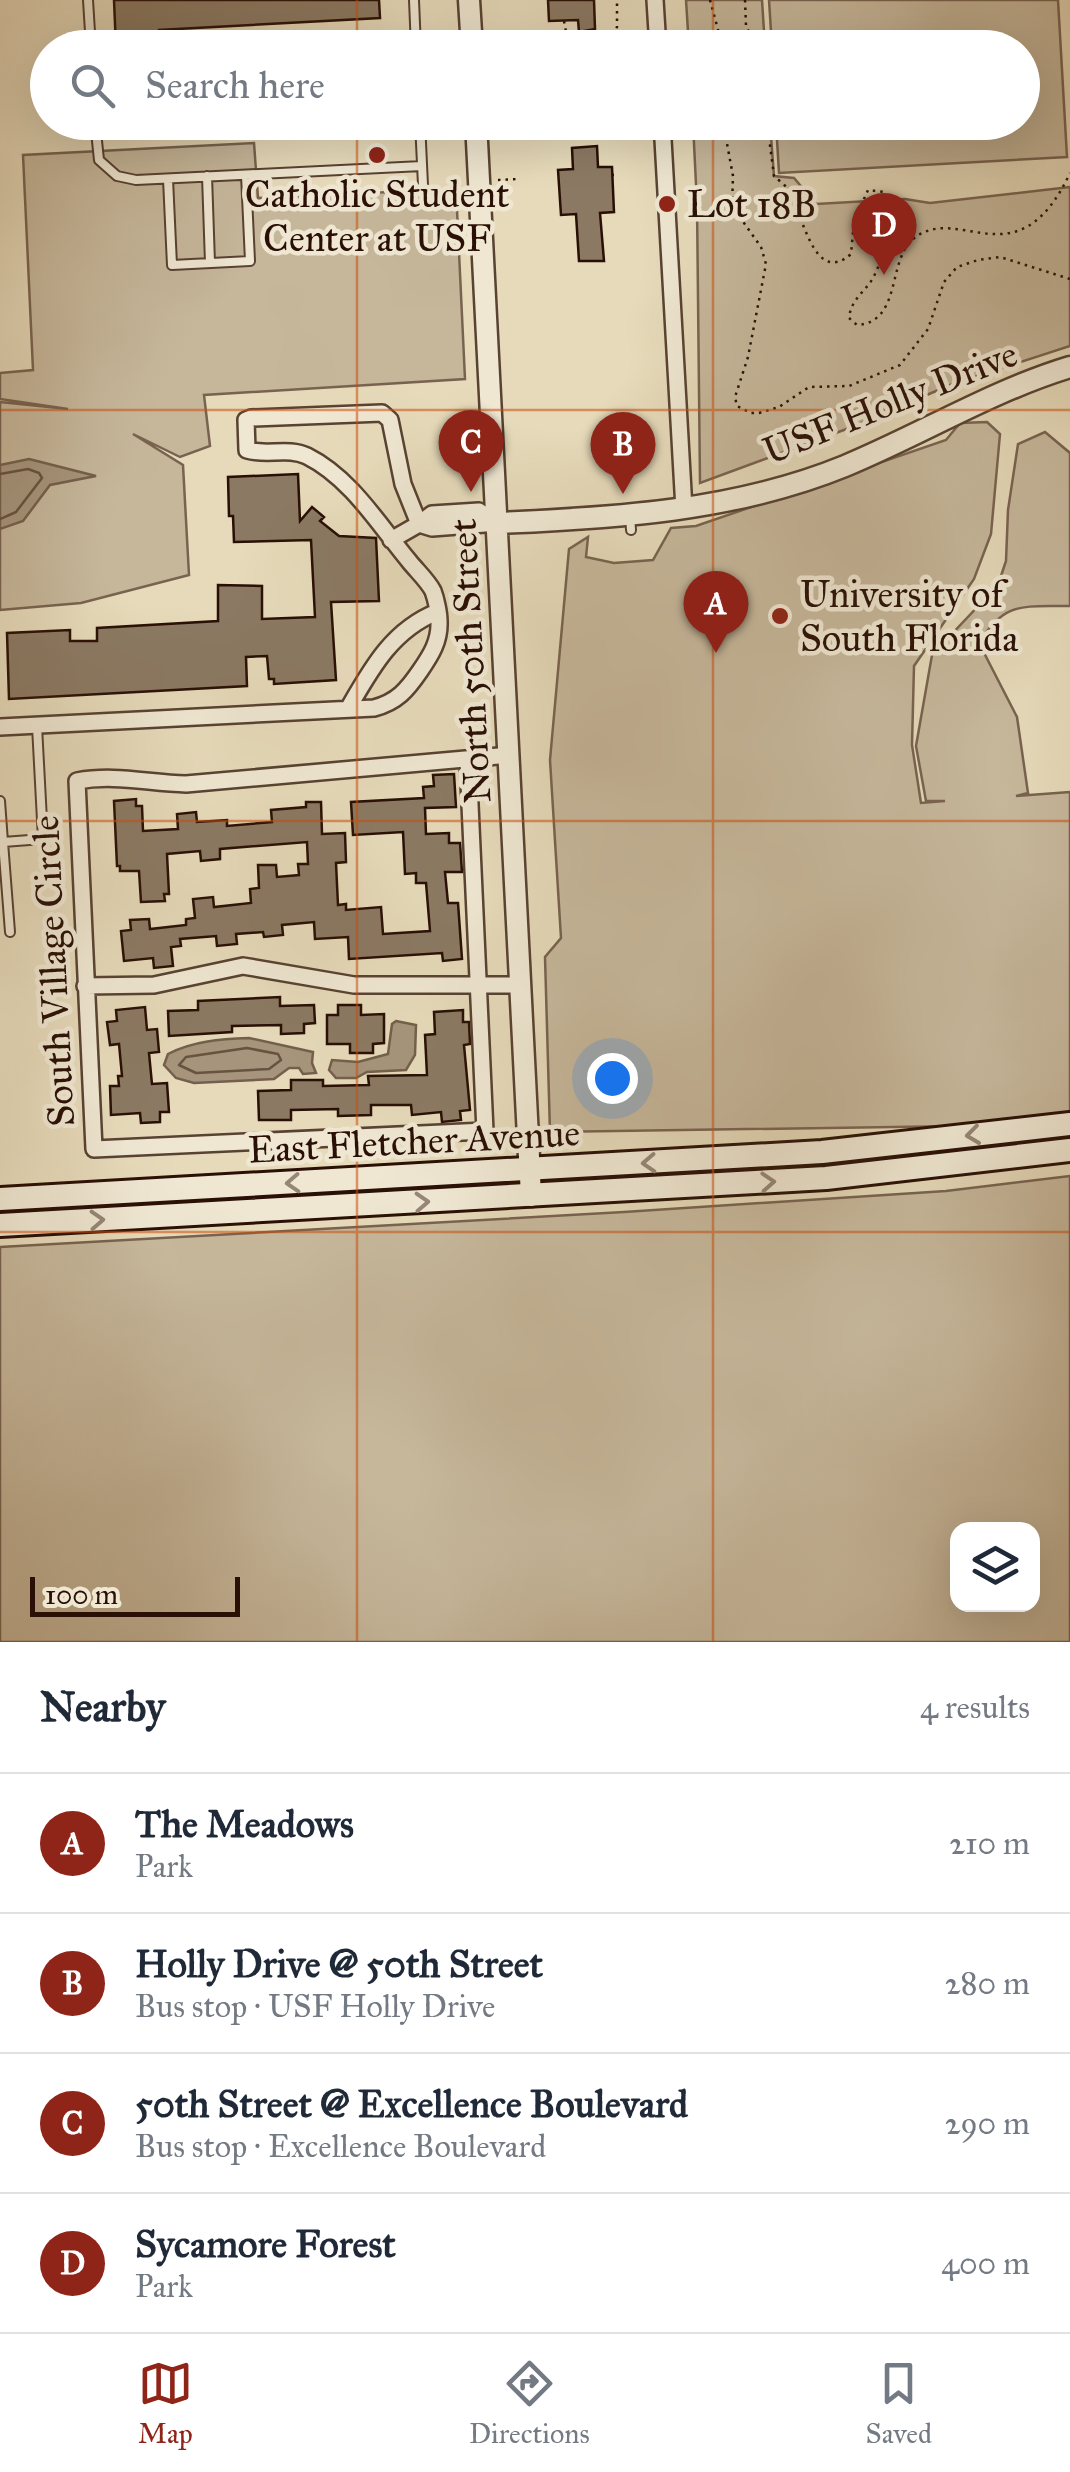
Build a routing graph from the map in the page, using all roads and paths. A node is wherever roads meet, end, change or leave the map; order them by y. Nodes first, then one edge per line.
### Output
1 (88, 0) edge
2 (414, 0) edge
3 (469, 0) edge
4 (617, 0) edge
5 (654, 0) edge
6 (710, 0) edge
7 (745, 0) edge
8 (564, 21) dead end
9 (90, 30) edge
10 (415, 30) edge
11 (471, 30) edge
12 (566, 30) edge
13 (615, 30) edge
14 (656, 30) edge
15 (718, 30) edge
16 (748, 30) edge
17 (97, 140) edge
18 (421, 140) edge
19 (477, 140) edge
20 (663, 140) edge
21 (726, 140) edge
22 (769, 140) edge
23 (422, 166) junction
24 (1070, 173) edge
25 (246, 175) junction
26 (207, 176) junction
27 (168, 178) junction
28 (518, 179) dead end
29 (497, 180) dead end
30 (423, 184) dead end
31 (210, 263) junction
32 (1070, 280) edge
33 (1070, 367) edge
34 (684, 509) junction
35 (498, 523) junction
36 (419, 524) junction
37 (391, 540) junction
38 (437, 612) junction
39 (348, 709) junction
40 (37, 726) junction
41 (0, 728) edge
42 (510, 755) junction
43 (468, 761) junction
44 (0, 801) edge
45 (3, 842) junction
46 (10, 932) dead end
47 (521, 985) junction
48 (85, 986) junction
49 (476, 986) junction
50 (1070, 1124) edge
51 (1070, 1150) edge
52 (530, 1169) junction
53 (531, 1196) junction
54 (0, 1199) edge
55 (0, 1225) edge

1 - 9 lane
2 - 10 lane
3 - 11 street
4 - 13 path
5 - 14 street
6 - 15 path
7 - 16 path
8 - 12 path
17 - 27 lane
18 - 23 lane
19 - 35 street, North 50th Street
20 - 34 street
21 - 32 path
22 - 24 path
23 - 25 lane
23 - 30 lane
25 - 26 lane
25 - 31 lane
26 - 27 lane
26 - 31 lane
27 - 31 lane
28 - 29 path
33 - 34 street, USF Holly Drive
34 - 35 street, USF Holly Drive
35 - 36 street
35 - 42 street, North 50th Street
36 - 37 street
36 - 37 street
37 - 38 street
38 - 39 street
38 - 39 street
39 - 40 street
40 - 41 street
40 - 45 lane
42 - 43 street, South Village Circle
42 - 47 street, North 50th Street
43 - 48 street, South Village Circle
43 - 49 street, South Village Circle
44 - 45 lane
45 - 46 lane
47 - 49 street
47 - 52 street, North 50th Street
48 - 49 street
48 - 49 street, South Village Circle
50 -> 52 main road, East Fletcher Avenue
53 -> 51 main road, East Fletcher Avenue
52 - 53 street, North 50th Street
52 -> 54 main road, East Fletcher Avenue
55 -> 53 main road, East Fletcher Avenue

